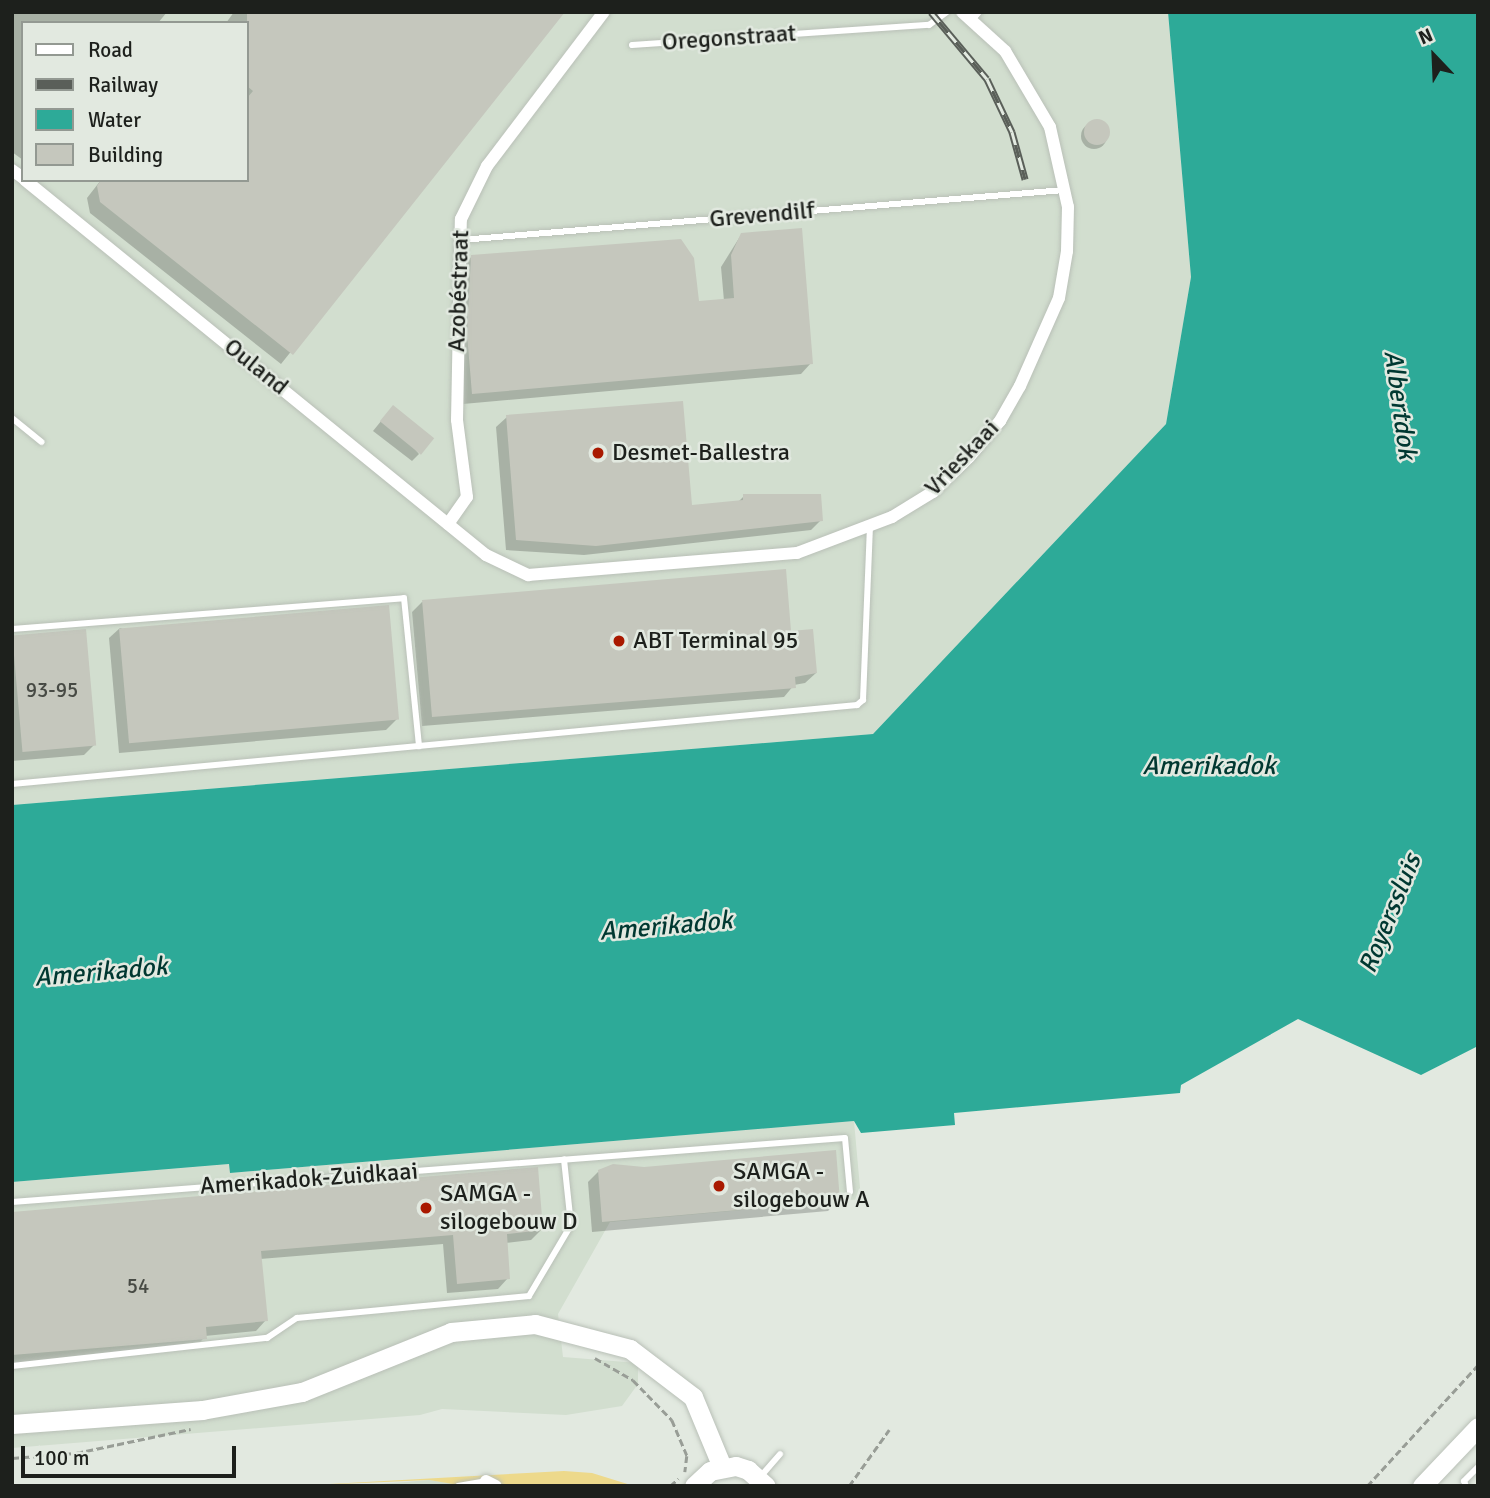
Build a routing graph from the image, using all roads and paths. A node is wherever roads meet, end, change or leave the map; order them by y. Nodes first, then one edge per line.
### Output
1 (604, 12) edge
2 (947, 12) edge
3 (971, 15) edge
4 (632, 45) dead end
5 (28, 182) edge
6 (1065, 190) junction
7 (459, 241) junction
8 (12, 418) edge
9 (42, 442) dead end
10 (448, 524) junction
11 (870, 527) junction
12 (486, 555) joint
13 (12, 629) edge
14 (419, 746) junction
15 (12, 784) edge
16 (564, 1160) junction
17 (850, 1192) dead end
18 (12, 1202) edge
19 (586, 1353) dead end
20 (1478, 1365) edge
21 (12, 1366) edge
22 (12, 1424) edge
23 (199, 1427) dead end
24 (1478, 1427) edge
25 (889, 1430) dead end
26 (780, 1454) dead end
27 (12, 1458) edge
28 (722, 1466) junction
29 (1478, 1467) edge
30 (763, 1481) edge
31 (491, 1484) edge
32 (458, 1486) edge
33 (670, 1486) edge
34 (694, 1486) edge
35 (849, 1486) edge
36 (1367, 1486) edge
37 (1422, 1486) edge
38 (1466, 1486) edge

1 - 7 street, Azobéstraat
2 - 4 lane, Oregonstraat
3 - 6 street, Vrieskaai
5 - 10 street, Ouland
6 - 7 lane, Grevendilf
6 - 11 street, Vrieskaai
7 - 10 street, Azobéstraat
8 - 9 lane
10 - 12 street, Ouland
11 - 12 street, Vrieskaai
11 - 14 lane
13 - 14 lane
14 - 15 lane
16 - 17 lane, Amerikadok-Zuidkaai
16 - 18 lane, Amerikadok-Zuidkaai
16 - 21 lane
19 - 33 path
20 - 36 path
22 - 28 main road
23 - 27 path
24 - 37 main road
25 - 35 path
26 - 30 lane
28 - 30 main road
28 - 34 main road
29 - 38 lane
31 - 32 lane

